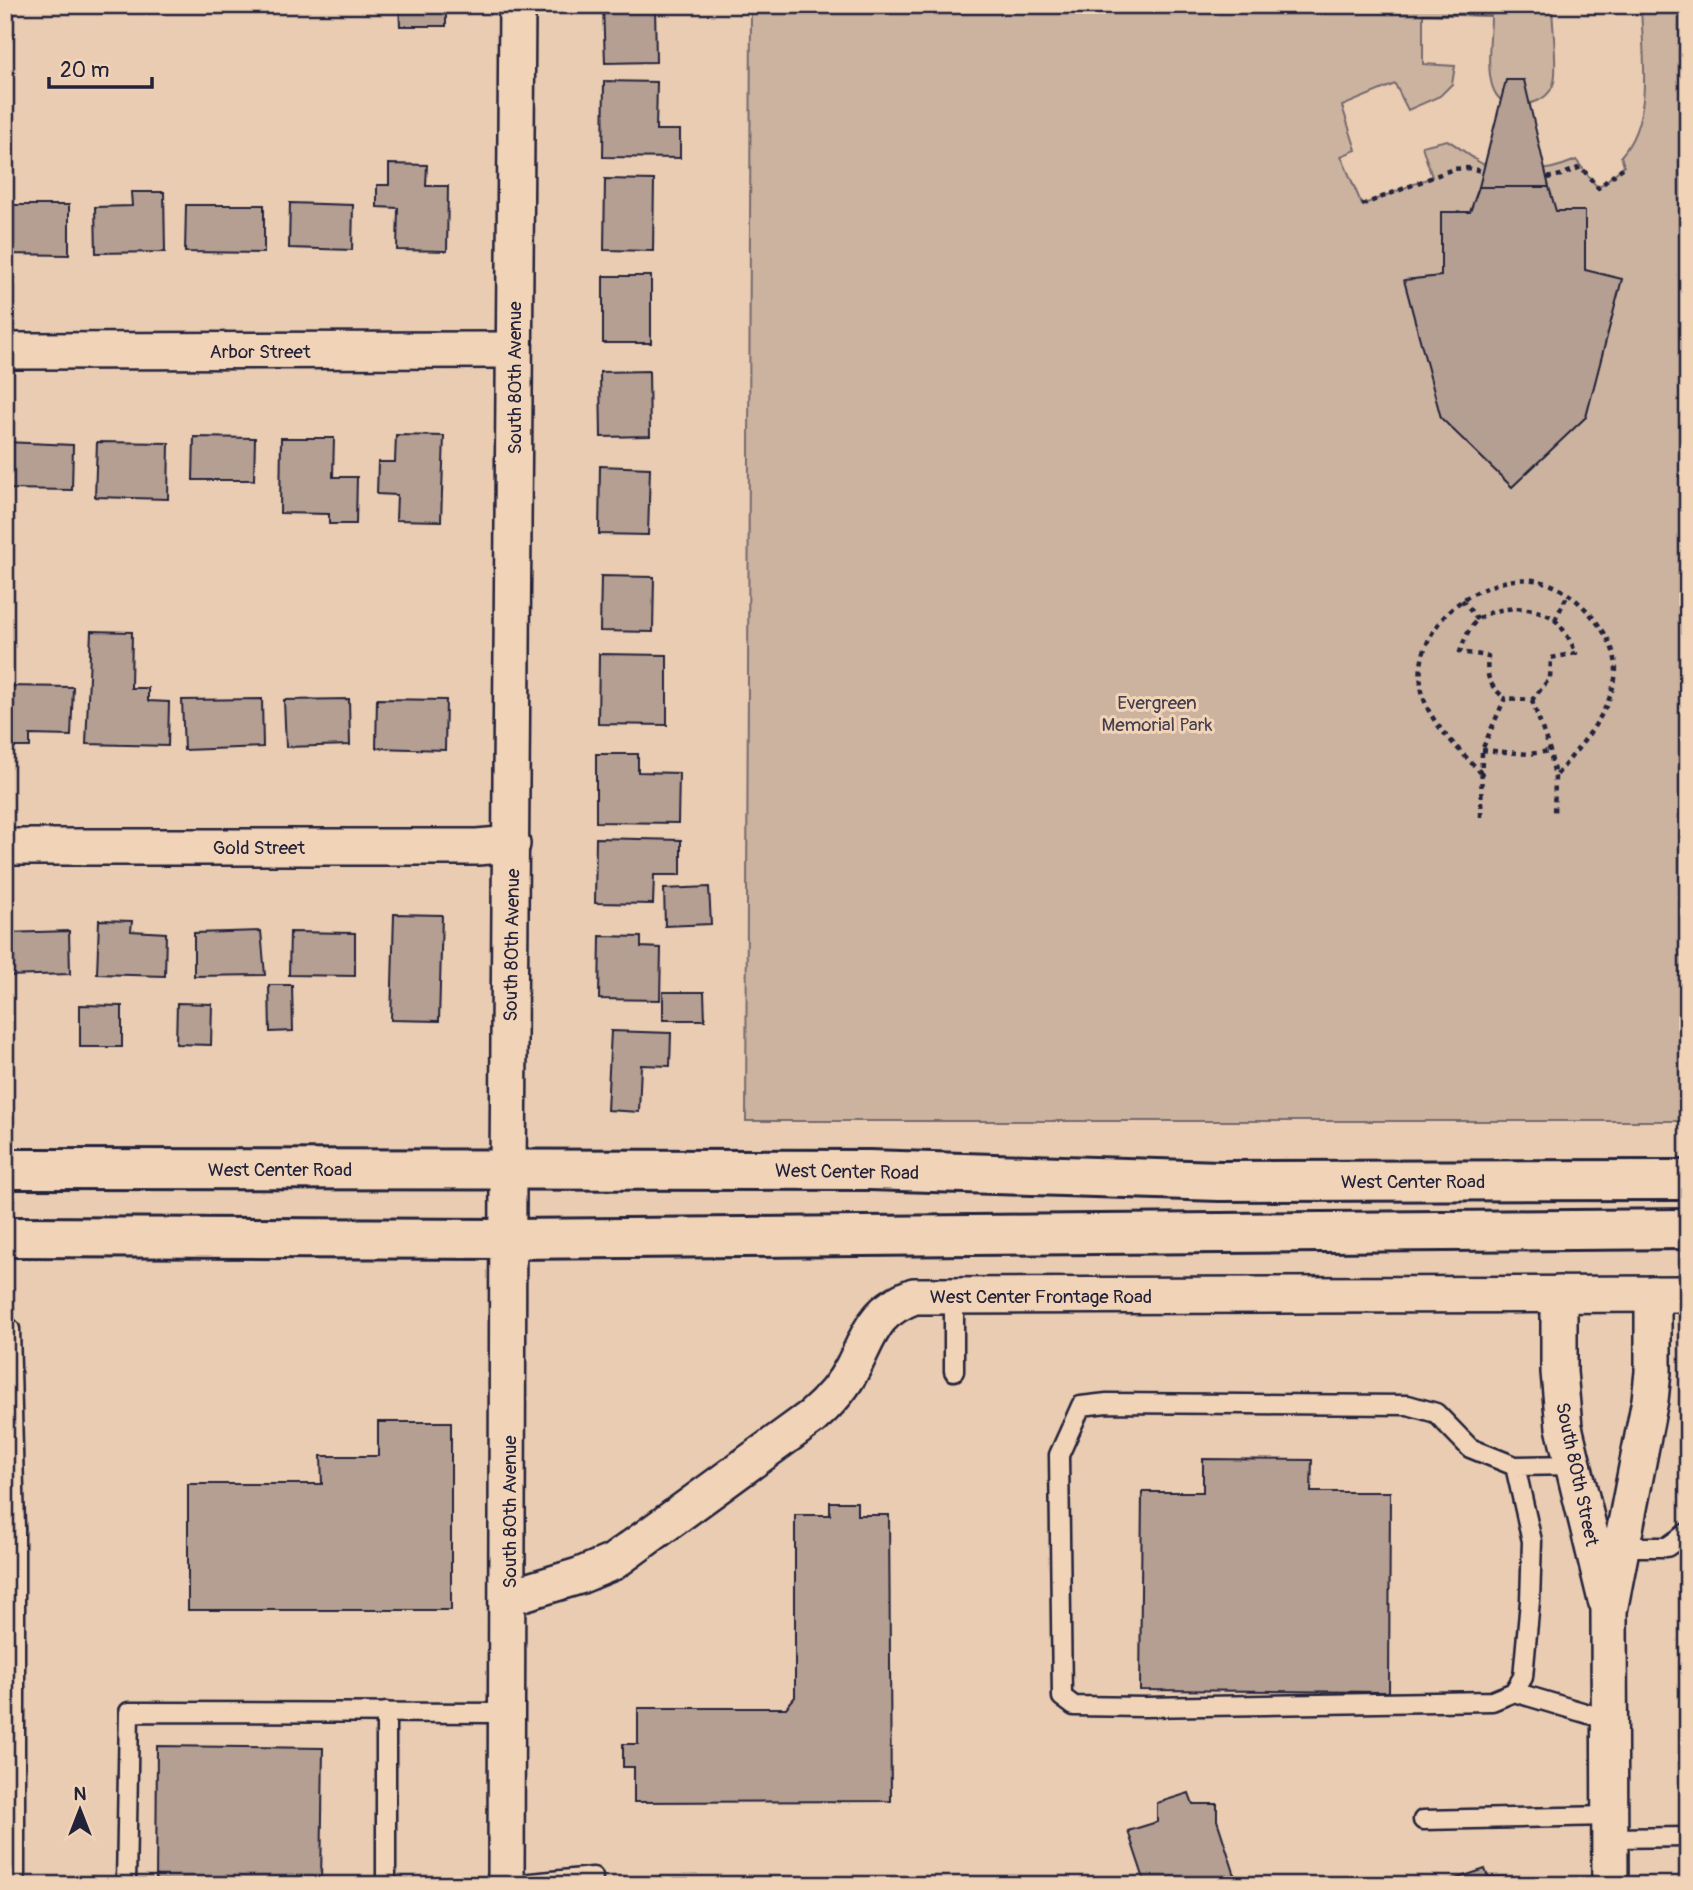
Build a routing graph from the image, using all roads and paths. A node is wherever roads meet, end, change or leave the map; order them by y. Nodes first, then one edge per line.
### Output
1 (517, 5) edge
2 (1625, 166) dead end
3 (1483, 171) dead end
4 (1546, 178) dead end
5 (1362, 205) dead end
6 (514, 350) junction
7 (5, 351) edge
8 (1568, 594) junction
9 (1462, 600) junction
10 (1478, 620) junction
11 (1555, 620) junction
12 (1505, 698) junction
13 (1532, 700) junction
14 (1482, 750) junction
15 (1550, 751) junction
16 (1481, 773) junction
17 (1555, 777) junction
18 (1554, 816) dead end
19 (1481, 817) dead end
20 (512, 844) junction
21 (5, 847) edge
22 (5, 1169) edge
23 (508, 1169) junction
24 (1688, 1180) edge
25 (1688, 1229) edge
26 (5, 1237) edge
27 (508, 1239) junction
28 (1559, 1294) junction
29 (1653, 1294) junction
30 (1688, 1294) edge
31 (954, 1296) junction
32 (10, 1329) dead end
33 (954, 1371) dead end
34 (1573, 1465) junction
35 (1515, 1466) junction
36 (10, 1529) edge
37 (1688, 1532) edge
38 (1622, 1544) junction
39 (509, 1597) junction
40 (1609, 1611) junction
41 (10, 1633) edge
42 (1514, 1692) junction
43 (386, 1712) junction
44 (508, 1713) junction
45 (1609, 1720) junction
46 (1423, 1820) dead end
47 (1610, 1827) junction
48 (1688, 1837) edge
49 (593, 1877) dead end
50 (15, 1885) edge
51 (126, 1885) edge
52 (386, 1885) edge
53 (508, 1885) edge
54 (1610, 1885) edge

1 - 6 street, South 80th Avenue
2 - 4 path
3 - 5 path
6 - 7 street, Arbor Street
6 - 20 street, South 80th Avenue
8 - 9 path
8 - 11 path
8 - 17 path
9 - 10 path
9 - 16 path
10 - 11 path
10 - 12 path
11 - 13 path
12 - 13 path
12 - 14 path
13 - 15 path
14 - 15 path
14 - 16 path
15 - 17 path
16 - 19 path
17 - 18 path
20 - 21 street, Gold Street
20 - 23 street, South 80th Avenue
22 - 23 main road, West Center Road
23 - 24 main road, West Center Road
23 - 27 street, South 80th Avenue
25 - 27 main road
26 - 27 main road
27 - 39 street, South 80th Avenue
28 - 29 street, West Center Frontage Road
28 - 31 street, West Center Frontage Road
28 - 34 street, South 80th Street
29 - 30 street, West Center Frontage Road
29 - 38 street, South 80th Street
31 - 33 lane
31 - 39 street, West Center Frontage Road
32 - 36 lane
34 - 35 lane
34 - 40 street, South 80th Street
35 - 42 lane
35 - 42 lane
36 - 41 lane
37 - 38 lane
38 - 40 street, South 80th Street
39 - 44 street, South 80th Avenue
40 - 45 street, South 80th Street
41 - 50 lane
42 - 45 lane
43 - 44 lane
43 - 51 lane
43 - 52 lane
44 - 53 street, South 80th Avenue
45 - 47 street, South 80th Street
46 - 47 lane
47 - 48 lane
47 - 54 street, South 80th Street
49 - 53 lane

